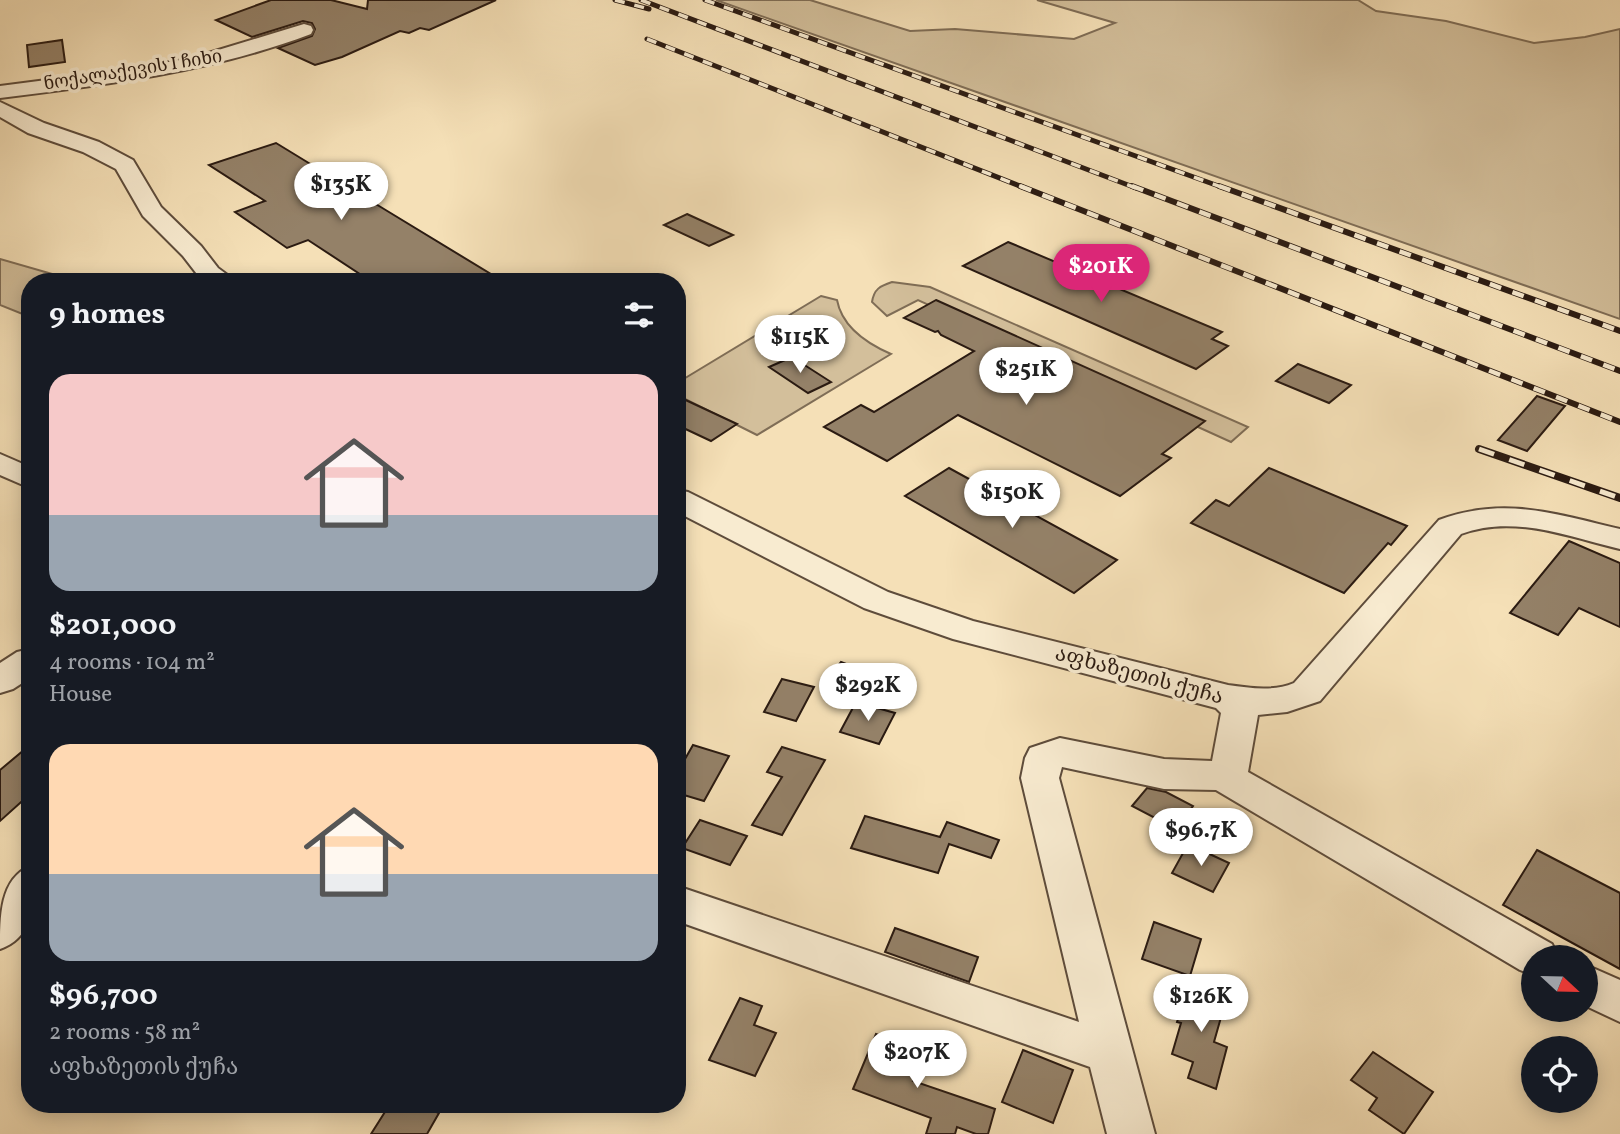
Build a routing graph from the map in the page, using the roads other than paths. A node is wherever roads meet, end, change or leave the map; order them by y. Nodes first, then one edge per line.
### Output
1 (304, 30) dead end
2 (0, 92) edge
3 (0, 108) edge
4 (209, 273) edge
5 (0, 463) edge
6 (21, 474) edge
7 (686, 504) edge
8 (1620, 539) edge
9 (21, 667) edge
10 (0, 680) edge
11 (1228, 698) junction
12 (1223, 776) junction
13 (21, 897) edge
14 (686, 906) edge
15 (0, 931) edge
16 (1521, 948) edge
17 (1598, 990) edge
18 (1620, 1002) edge
19 (1110, 1054) junction
20 (1131, 1134) edge

1 - 2 street, ნოქალაქევის I ჩიხი
3 - 4 street
5 - 6 street
7 - 11 street, აფხაზეთის ქუჩა
8 - 11 street
9 - 10 street
11 - 12 street, აფხაზეთის ქუჩა
12 - 16 street
12 - 19 street
13 - 15 street
14 - 19 street
17 - 18 street
19 - 20 street

